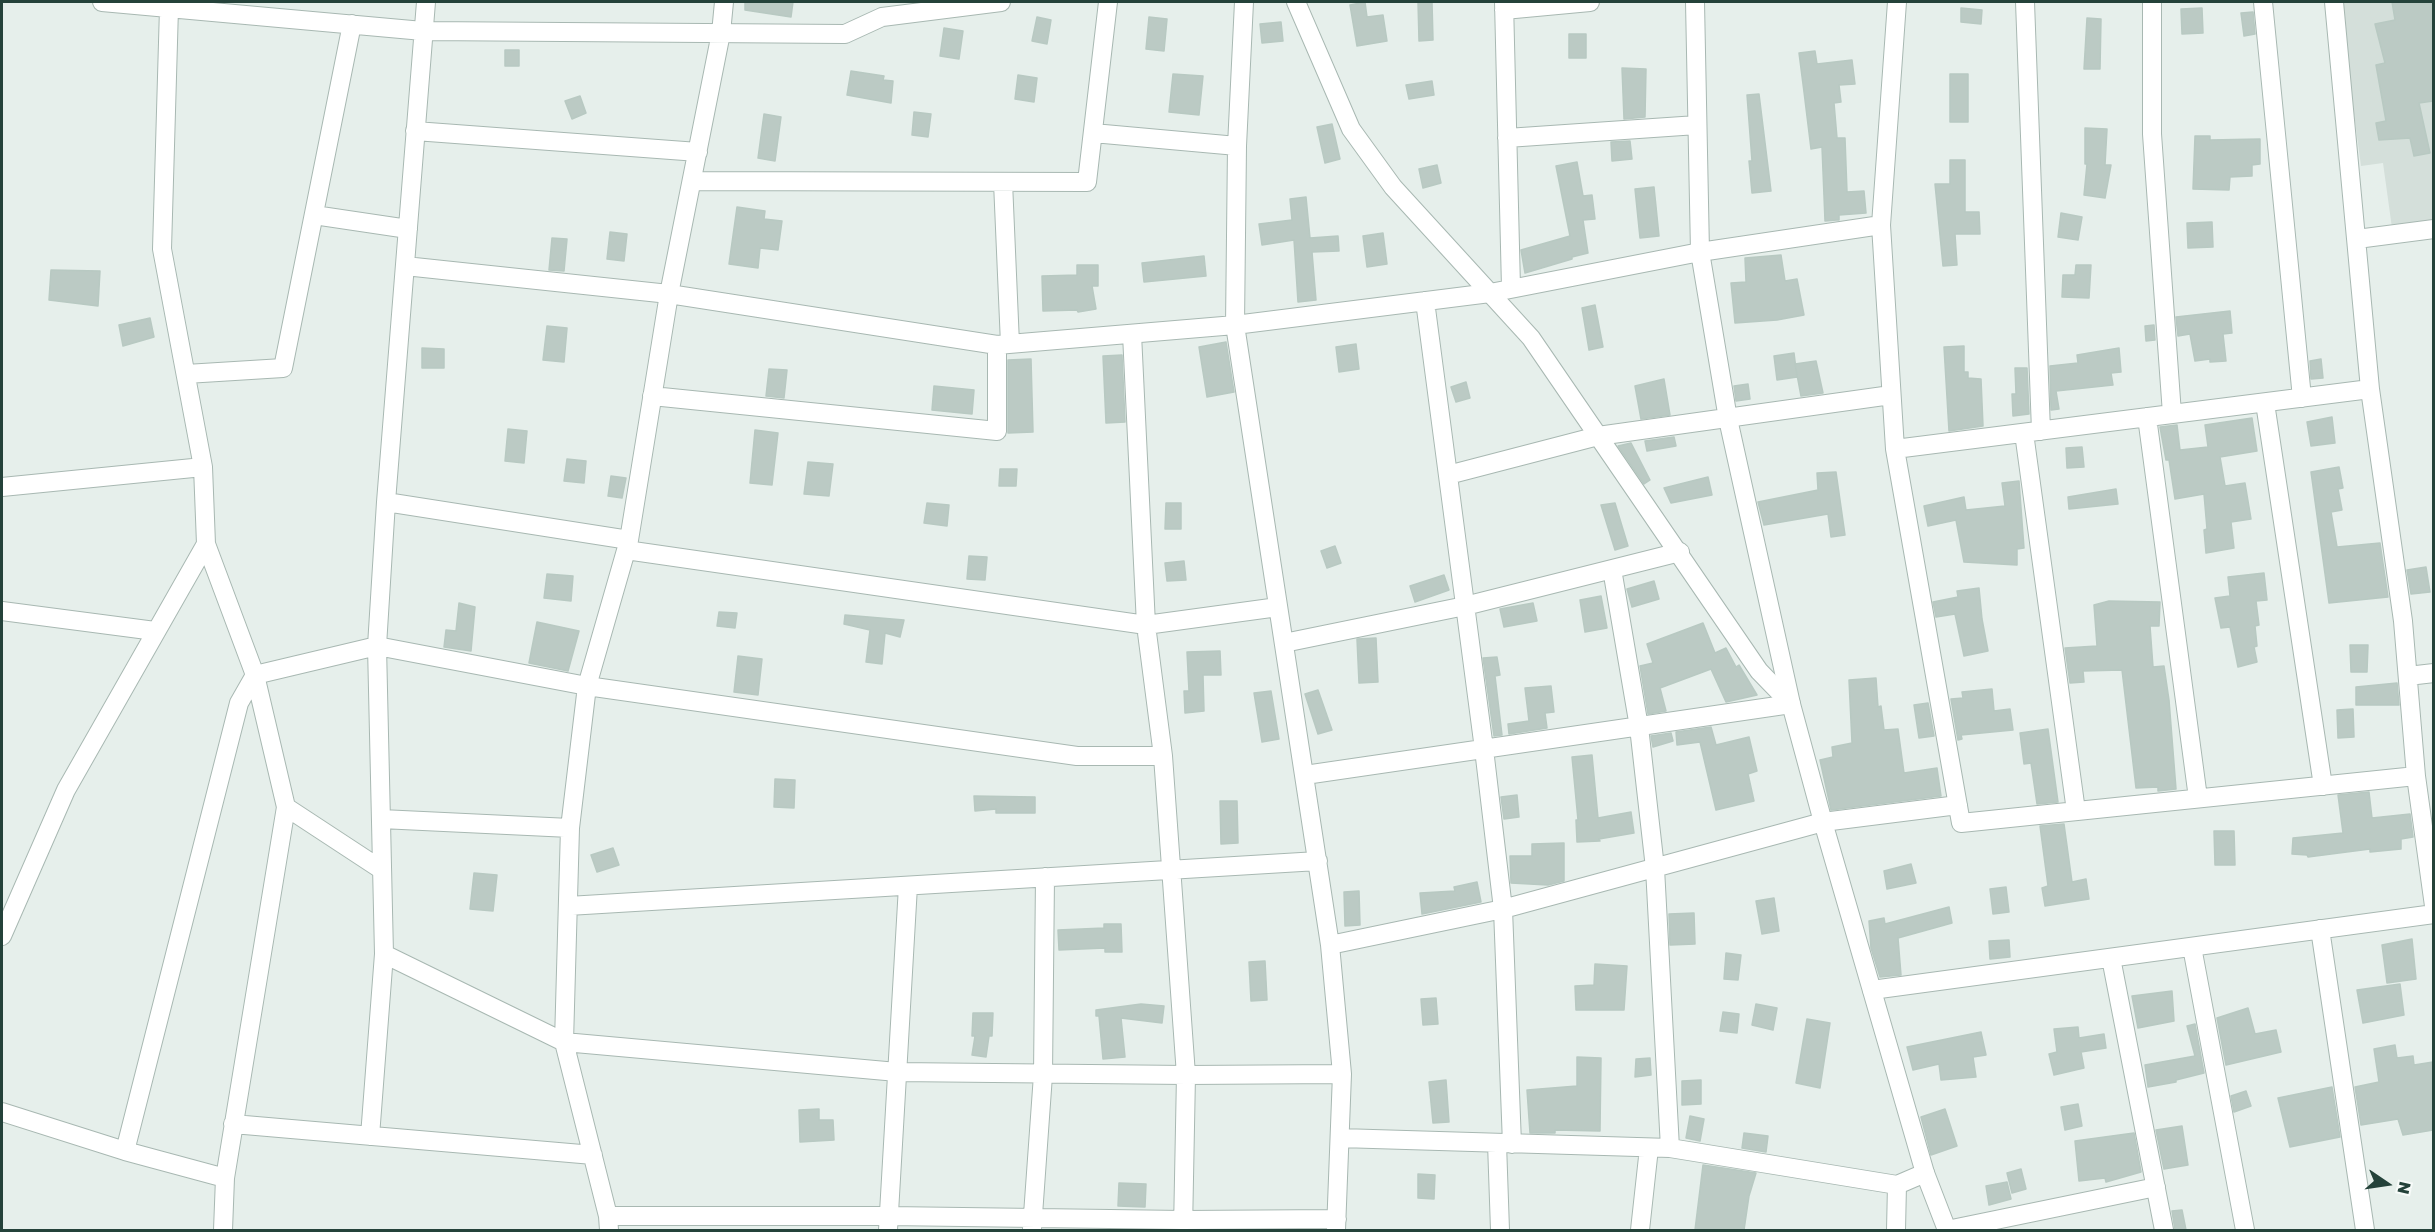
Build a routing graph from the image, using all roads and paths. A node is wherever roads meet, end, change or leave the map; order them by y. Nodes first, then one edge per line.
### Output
1 (102, 2) edge
2 (426, 2) edge
3 (724, 2) edge
4 (1001, 2) edge
5 (1108, 2) edge
6 (1244, 2) edge
7 (1296, 2) edge
8 (1590, 2) edge
9 (1695, 2) edge
10 (1897, 2) edge
11 (2025, 2) edge
12 (2152, 2) edge
13 (2263, 2) edge
14 (2334, 2) edge
15 (195, 6) edge
16 (1504, 6) edge
17 (170, 8) junction
18 (352, 24) junction
19 (423, 31) junction
20 (721, 33) junction
21 (1697, 124) junction
22 (415, 131) junction
23 (1093, 133) junction
24 (1507, 138) junction
25 (1237, 146) junction
26 (698, 152) junction
27 (692, 181) junction
28 (1003, 182) junction
29 (314, 215) junction
30 (1881, 225) junction
31 (408, 229) junction
32 (2433, 229) edge
33 (2357, 238) junction
34 (1700, 252) junction
35 (405, 266) junction
36 (1511, 288) junction
37 (1490, 293) junction
38 (669, 294) junction
39 (1425, 301) junction
40 (1235, 325) junction
41 (1132, 334) junction
42 (1004, 345) junction
43 (186, 374) junction
44 (2370, 389) junction
45 (1891, 395) junction
46 (652, 396) junction
47 (2302, 398) junction
48 (2265, 403) junction
49 (2172, 414) junction
50 (2147, 417) junction
51 (1728, 420) junction
52 (2032, 432) junction
53 (1598, 436) junction
54 (1895, 449) junction
55 (202, 466) junction
56 (1449, 475) junction
57 (2, 487) edge
58 (386, 502) junction
59 (206, 544) junction
60 (628, 545) junction
61 (1680, 552) junction
62 (1612, 569) junction
63 (1465, 606) junction
64 (1278, 607) junction
65 (2, 611) edge
66 (1146, 625) junction
67 (155, 631) junction
68 (1284, 643) junction
69 (377, 646) junction
70 (2433, 673) edge
71 (255, 675) junction
72 (2408, 676) junction
73 (586, 686) junction
74 (1791, 704) junction
75 (1639, 727) junction
76 (1484, 749) junction
77 (1163, 756) junction
78 (1305, 776) junction
79 (2416, 776) junction
80 (2323, 786) junction
81 (2198, 798) junction
82 (1958, 805) junction
83 (286, 807) junction
84 (2076, 811) junction
85 (381, 819) junction
86 (1823, 822) junction
87 (570, 828) junction
88 (1318, 861) junction
89 (1655, 868) junction
90 (382, 870) junction
91 (1170, 870) junction
92 (1045, 877) junction
93 (908, 886) junction
94 (568, 906) junction
95 (2433, 906) edge
96 (1503, 909) junction
97 (2433, 914) edge
98 (2320, 929) junction
99 (2, 936) edge
100 (1330, 945) junction
101 (2192, 947) junction
102 (384, 954) junction
103 (2111, 958) junction
104 (1872, 990) junction
105 (564, 1042) junction
106 (897, 1072) junction
107 (1043, 1074) junction
108 (1342, 1074) junction
109 (1186, 1076) junction
110 (2, 1112) edge
111 (233, 1124) junction
112 (370, 1136) junction
113 (1340, 1138) junction
114 (1505, 1143) junction
115 (1649, 1148) junction
116 (1670, 1148) junction
117 (125, 1151) junction
118 (592, 1155) junction
119 (1925, 1173) junction
120 (225, 1178) junction
121 (1897, 1185) junction
122 (2156, 1187) junction
123 (609, 1223) edge
124 (888, 1223) edge
125 (1033, 1225) edge
126 (1183, 1225) edge
127 (1337, 1225) edge
128 (223, 1230) edge
129 (1500, 1230) edge
130 (1640, 1230) edge
131 (1896, 1230) edge
132 (1947, 1230) edge
133 (2164, 1230) edge
134 (2245, 1230) edge
135 (2365, 1230) edge

1 - 17 street
2 - 19 street
3 - 20 street
4 - 20 street
5 - 23 street
6 - 25 street
7 - 37 street
8 - 16 street
9 - 21 street
10 - 30 street
11 - 52 street
12 - 49 street
13 - 47 street
14 - 33 street
15 - 17 street
15 - 18 street
16 - 24 street
17 - 43 street
18 - 19 street
18 - 29 street
19 - 20 street
19 - 22 street
20 - 26 street
21 - 24 street
21 - 34 street
22 - 26 street
22 - 31 street
23 - 25 street
23 - 28 street
24 - 36 street
25 - 40 street
26 - 27 street
27 - 28 street
27 - 38 street
28 - 42 street
29 - 31 street
29 - 43 street
30 - 34 street
30 - 45 street
31 - 35 street
32 - 33 street
33 - 44 street
34 - 36 street
34 - 51 street
35 - 38 street
35 - 58 street
36 - 37 street
37 - 39 street
37 - 53 street
38 - 42 street
38 - 46 street
39 - 40 street
39 - 56 street
40 - 41 street
40 - 64 street
41 - 42 street
41 - 66 street
42 - 46 street
43 - 55 street
44 - 47 street
44 - 72 street
45 - 51 street
45 - 54 street
46 - 60 street
47 - 48 street
48 - 49 street
48 - 80 street
49 - 50 street
50 - 52 street
50 - 81 street
51 - 53 street
51 - 74 street
52 - 54 street
52 - 84 street
53 - 56 street
53 - 61 street
54 - 82 street
55 - 57 street
55 - 59 street
56 - 63 street
58 - 60 street
58 - 69 street
59 - 67 street
59 - 71 street
60 - 66 street
60 - 73 street
61 - 62 street
61 - 74 street
62 - 63 street
62 - 75 street
63 - 68 street
63 - 76 street
64 - 66 street
64 - 68 street
65 - 67 street
66 - 77 street
67 - 99 street
68 - 78 street
69 - 71 street
69 - 73 street
69 - 85 street
70 - 72 street
71 - 83 street
71 - 117 street
72 - 79 street
73 - 77 street
73 - 87 street
74 - 75 street
74 - 86 street
75 - 76 street
75 - 89 street
76 - 78 street
76 - 96 street
77 - 91 street
78 - 88 street
79 - 80 street
79 - 95 street
80 - 81 street
81 - 84 street
82 - 84 street
82 - 86 street
83 - 90 street
83 - 111 street
85 - 87 street
85 - 90 street
86 - 89 street
86 - 104 street
87 - 94 street
88 - 91 street
88 - 100 street
89 - 96 street
89 - 116 street
90 - 102 street
91 - 92 street
91 - 109 street
92 - 93 street
92 - 107 street
93 - 94 street
93 - 106 street
94 - 105 street
96 - 100 street
96 - 114 street
97 - 98 street
98 - 101 street
98 - 135 street
100 - 108 street
101 - 103 street
101 - 134 street
102 - 105 street
102 - 112 street
103 - 104 street
103 - 122 street
104 - 119 street
105 - 106 street
105 - 118 street
106 - 107 street
106 - 124 street
107 - 109 street
107 - 125 street
108 - 109 street
108 - 113 street
109 - 126 street
110 - 117 street
111 - 112 street
111 - 120 street
112 - 118 street
113 - 114 street
113 - 127 street
114 - 115 street
114 - 129 street
115 - 116 street
115 - 130 street
116 - 121 street
117 - 120 street
118 - 123 street
119 - 121 street
119 - 132 street
120 - 128 street
121 - 131 street
122 - 132 street
122 - 133 street
123 - 124 street
124 - 125 street
125 - 126 street
126 - 127 street

